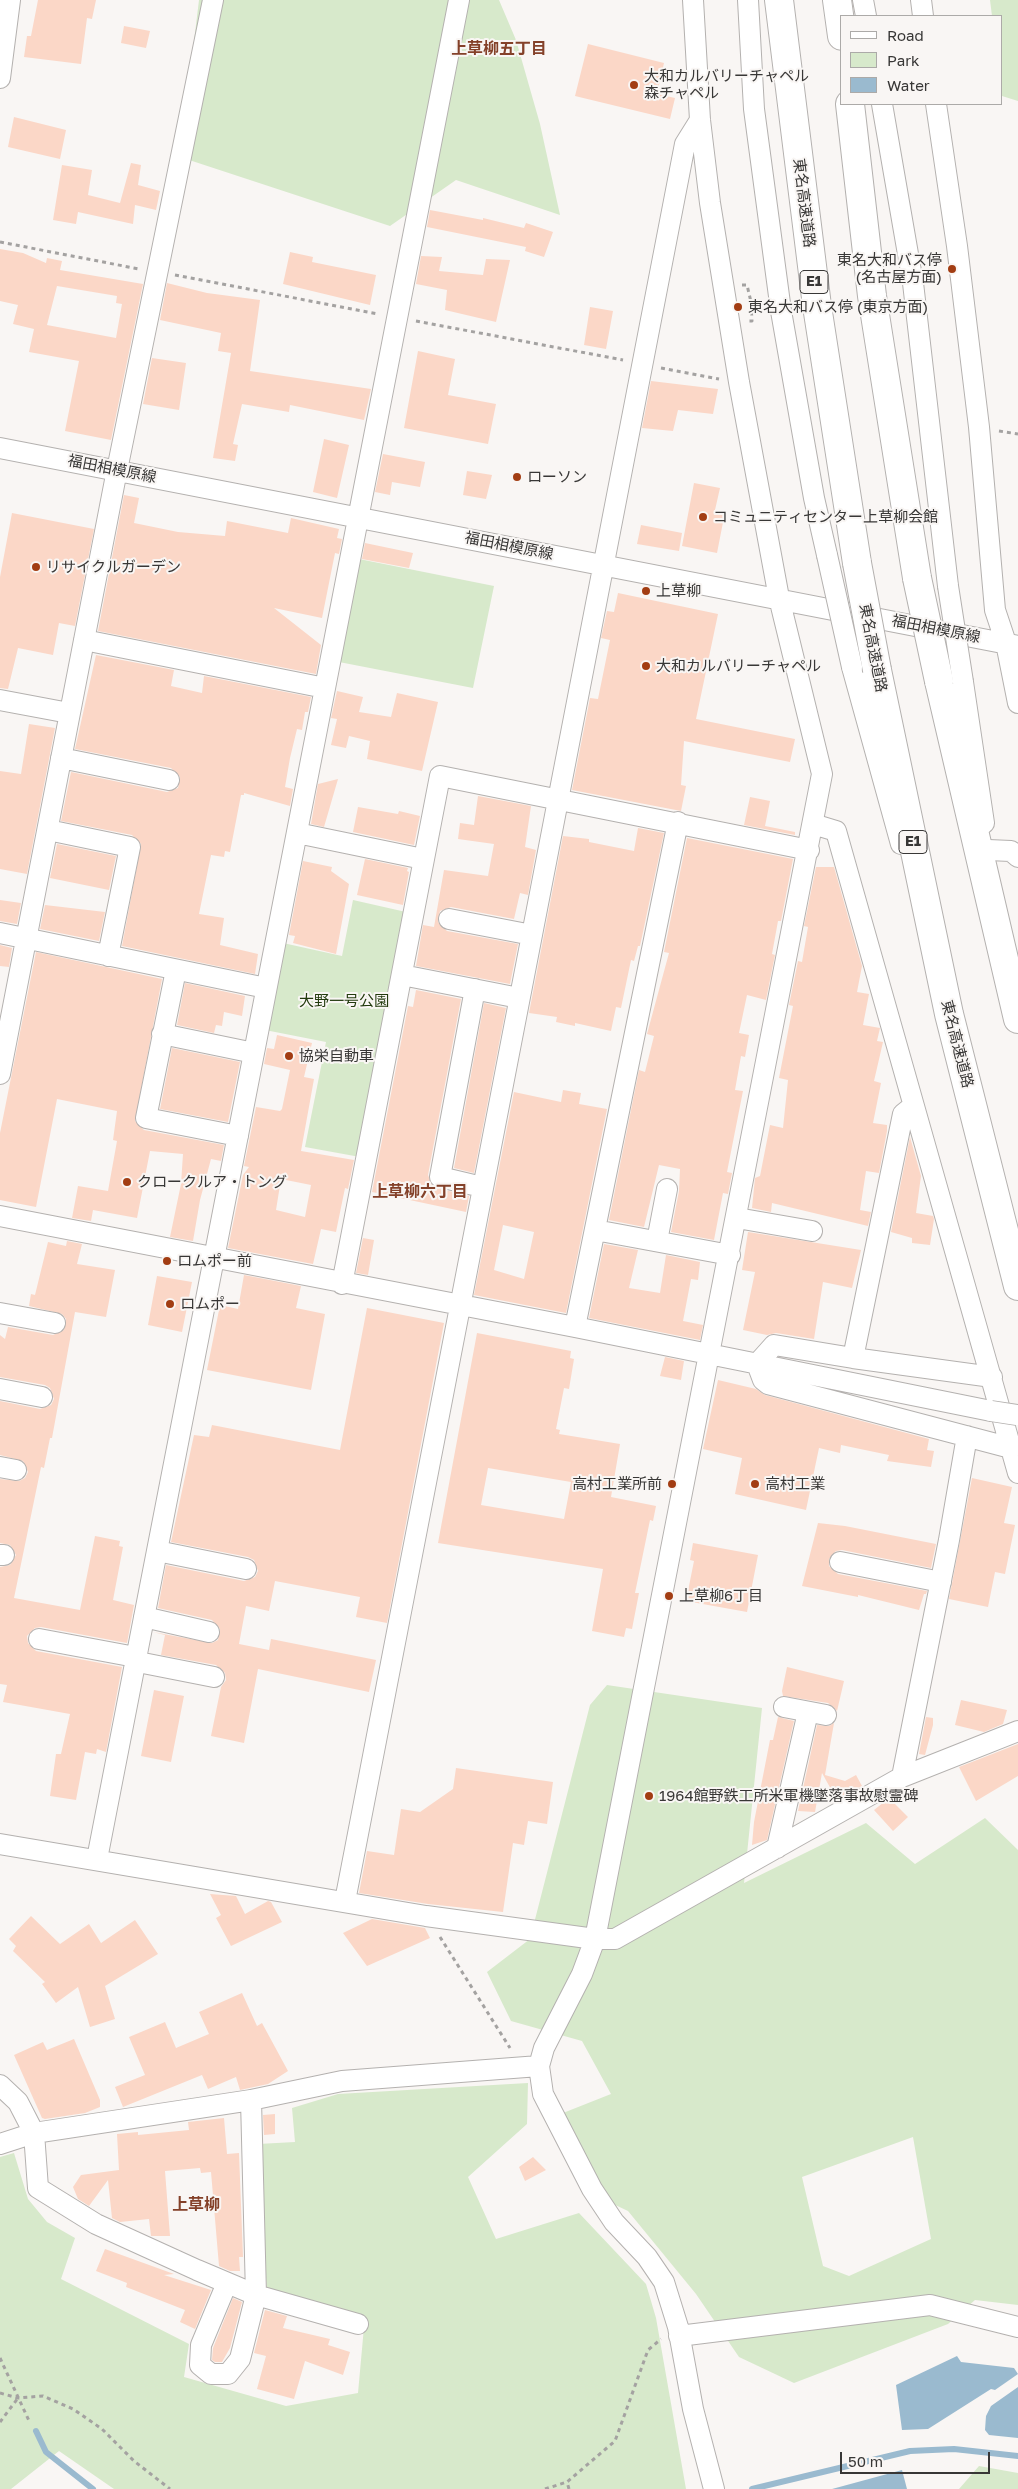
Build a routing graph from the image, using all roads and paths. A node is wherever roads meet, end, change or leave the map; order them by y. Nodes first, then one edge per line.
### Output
1 (10, 0) edge
2 (212, 0) edge
3 (459, 0) edge
4 (693, 0) edge
5 (748, 0) edge
6 (779, 0) edge
7 (838, 0) edge
8 (864, 0) edge
9 (921, 0) edge
10 (866, 15) edge
11 (924, 15) edge
12 (840, 18) edge
13 (0, 78) edge
14 (850, 105) edge
15 (882, 105) edge
16 (936, 105) edge
17 (700, 120) junction
18 (0, 242) edge
19 (159, 272) junction
20 (397, 318) junction
21 (643, 364) junction
22 (739, 382) junction
23 (992, 430) dead end
24 (1018, 434) edge
25 (0, 448) edge
26 (117, 470) junction
27 (358, 516) junction
28 (603, 564) junction
29 (779, 598) junction
30 (84, 640) junction
31 (1012, 644) edge
32 (864, 669) junction
33 (951, 682) junction
34 (325, 688) junction
35 (0, 700) edge
36 (1018, 703) edge
37 (70, 713) junction
38 (61, 758) junction
39 (169, 780) dead end
40 (558, 800) junction
41 (678, 822) junction
42 (814, 824) junction
43 (48, 830) junction
44 (297, 833) junction
45 (809, 850) junction
46 (988, 850) junction
47 (1018, 857) edge
48 (423, 859) junction
49 (449, 919) dead end
50 (0, 934) edge
51 (532, 934) junction
52 (26, 939) junction
53 (108, 956) junction
54 (176, 970) junction
55 (402, 975) junction
56 (266, 988) junction
57 (475, 989) junction
58 (519, 998) junction
59 (1018, 1007) edge
60 (1018, 1019) edge
61 (162, 1034) junction
62 (254, 1053) junction
63 (0, 1074) edge
64 (914, 1106) junction
65 (238, 1136) junction
66 (482, 1187) junction
67 (667, 1189) dead end
68 (0, 1216) edge
69 (737, 1218) junction
70 (595, 1230) junction
71 (812, 1231) dead end
72 (657, 1241) junction
73 (730, 1255) junction
74 (214, 1258) junction
75 (342, 1284) junction
76 (1018, 1286) edge
77 (459, 1305) junction
78 (0, 1313) edge
79 (55, 1323) dead end
80 (576, 1328) junction
81 (710, 1355) junction
82 (853, 1358) junction
83 (757, 1364) junction
84 (992, 1377) junction
85 (0, 1389) edge
86 (42, 1397) dead end
87 (1018, 1416) edge
88 (967, 1436) junction
89 (1011, 1448) junction
90 (1018, 1473) edge
91 (157, 1551) junction
92 (840, 1562) dead end
93 (246, 1569) dead end
94 (941, 1582) junction
95 (144, 1617) junction
96 (209, 1632) dead end
97 (39, 1639) dead end
98 (136, 1658) junction
99 (214, 1677) dead end
100 (784, 1707) dead end
101 (1018, 1730) edge
102 (902, 1778) junction
103 (0, 1844) edge
104 (777, 1848) junction
105 (97, 1859) junction
106 (345, 1901) junction
107 (426, 1916) junction
108 (595, 1939) junction
109 (530, 2066) junction
110 (0, 2085) edge
111 (251, 2100) junction
112 (34, 2133) junction
113 (0, 2144) edge
114 (226, 2283) junction
115 (256, 2295) junction
116 (358, 2324) dead end
117 (1018, 2327) edge
118 (678, 2332) junction
119 (0, 2358) edge
120 (0, 2394) edge
121 (18, 2398) junction
122 (0, 2422) edge
123 (30, 2423) dead end
124 (568, 2482) junction
125 (170, 2489) edge
126 (544, 2489) edge
127 (569, 2489) edge
128 (714, 2489) edge

1 - 13 street
2 - 19 street
3 - 20 street
4 - 17 street
5 - 32 street, bridge
6 - 32 highway, 東名高速道路 / E1, bridge
7 - 12 highway
8 - 10 street
9 - 11 street
14 - 33 highway, bridge
15 - 33 street, bridge
16 - 31 street
17 - 21 street
17 - 22 street
18 - 19 path
19 - 20 path
19 - 26 street
20 - 21 path
20 - 27 street
21 - 22 path
21 - 28 street
22 - 29 street
23 - 24 path
25 - 26 street, 福田相模原線
26 - 27 street, 福田相模原線
26 - 30 street
27 - 28 street, 福田相模原線
27 - 34 street
28 - 29 street, 福田相模原線
28 - 40 street
29 - 31 street, 福田相模原線
29 - 42 street
30 - 34 street
30 - 37 street
31 - 36 street
32 - 76 highway, 東名高速道路 / E1
33 - 46 street
33 - 60 highway
34 - 44 street
35 - 37 street
37 - 38 street
38 - 39 street
38 - 43 street
40 - 41 street
40 - 48 street
40 - 51 street
41 - 45 street
41 - 70 street
42 - 45 street
42 - 64 street
43 - 52 street
43 - 53 street
44 - 48 street
44 - 56 street
45 - 69 street
46 - 47 street
46 - 59 street
48 - 55 street
49 - 51 street
50 - 52 street
51 - 58 street
52 - 53 street
52 - 63 street
53 - 54 street
54 - 56 street
54 - 61 street
55 - 57 street
55 - 75 street
56 - 62 street
57 - 58 street
57 - 66 street
58 - 66 street
61 - 62 street
61 - 65 street
62 - 65 street
64 - 82 street
64 - 84 street
65 - 74 street
66 - 77 street
67 - 72 street
68 - 74 street
69 - 71 street
69 - 73 street
70 - 72 street
70 - 80 street
72 - 73 street
73 - 81 street
74 - 75 street
74 - 91 street
75 - 77 street
77 - 80 street
77 - 106 street
78 - 79 street
80 - 81 street
81 - 83 street
81 - 108 street
82 - 83 street
82 - 84 street
83 - 87 street, bridge
83 - 88 street
84 - 89 street
85 - 86 street
88 - 89 street
88 - 94 street
89 - 90 street
91 - 93 street
91 - 95 street
92 - 94 street
94 - 102 street
95 - 96 street
95 - 98 street
97 - 98 street
98 - 99 street
98 - 105 street
100 - 104 street
101 - 102 street
102 - 104 street
103 - 105 street
104 - 108 street
105 - 106 street
106 - 107 street
107 - 108 street
107 - 109 path
108 - 109 street
109 - 111 street
109 - 118 street
110 - 112 street
111 - 112 street
111 - 115 street
112 - 113 street
112 - 114 street
114 - 115 street
114 - 115 street
115 - 116 street
117 - 118 street
118 - 124 path
118 - 128 street
119 - 121 path
120 - 121 path
121 - 122 path
121 - 123 path
121 - 125 path
124 - 126 path
124 - 127 path

